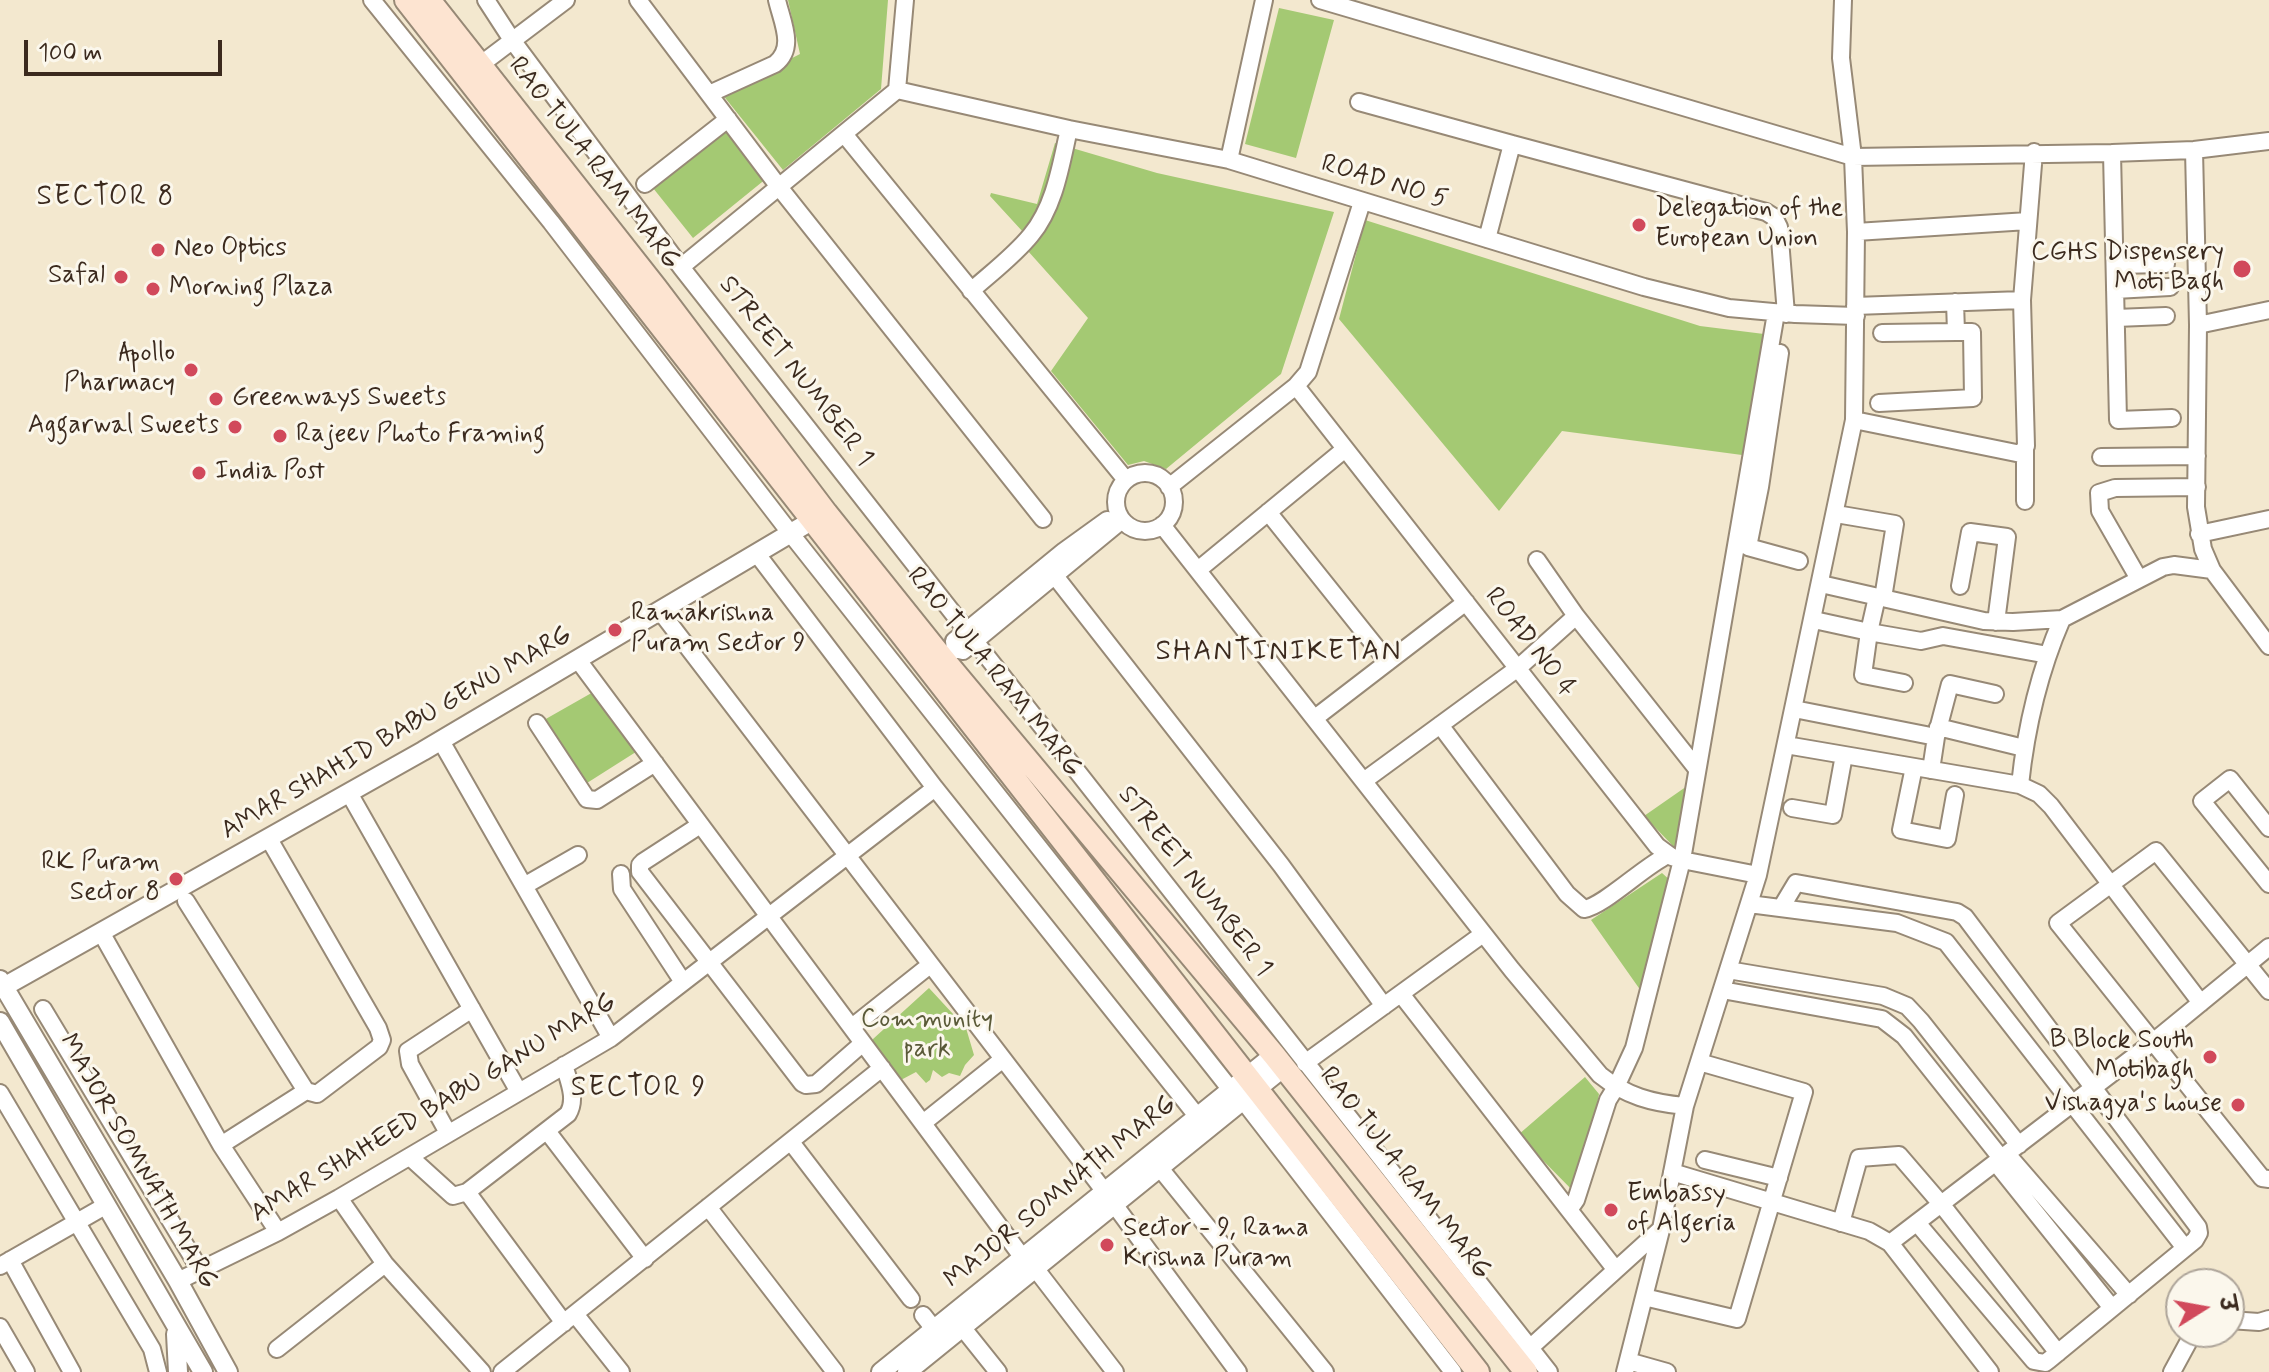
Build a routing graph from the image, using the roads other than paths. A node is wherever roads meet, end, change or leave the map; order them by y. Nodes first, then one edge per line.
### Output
1 (372, 0) edge
2 (406, 0) edge
3 (429, 0) edge
4 (486, 0) edge
5 (566, 0) edge
6 (638, 0) edge
7 (777, 0) edge
8 (905, 0) edge
9 (1264, 0) edge
10 (1320, 0) edge
11 (1843, 0) edge
12 (1365, 6) edge
13 (512, 40) junction
14 (480, 65) junction
15 (897, 90) junction
16 (709, 94) junction
17 (1359, 102) dead end
18 (728, 119) junction
19 (1069, 129) junction
20 (844, 134) junction
21 (2269, 141) edge
22 (1512, 144) junction
23 (2194, 150) junction
24 (2034, 152) junction
25 (2112, 153) junction
26 (1853, 157) junction
27 (1229, 160) junction
28 (645, 184) dead end
29 (779, 187) junction
30 (1362, 202) junction
31 (2028, 221) junction
32 (1856, 232) junction
33 (1487, 239) junction
34 (2166, 264) dead end
35 (2115, 265) junction
36 (681, 267) junction
37 (2170, 287) dead end
38 (2115, 290) junction
39 (971, 291) junction
40 (2022, 300) junction
41 (1955, 302) junction
42 (2269, 310) edge
43 (1855, 311) junction
44 (1781, 313) junction
45 (2166, 316) dead end
46 (2116, 318) junction
47 (2198, 325) junction
48 (1956, 332) junction
49 (1882, 333) dead end
50 (1771, 339) junction
51 (1296, 386) junction
52 (1879, 403) dead end
53 (2172, 418) dead end
54 (1854, 420) junction
55 (2025, 448) junction
56 (1345, 449) junction
57 (2197, 456) junction
58 (2101, 457) dead end
59 (1126, 480) junction
60 (1169, 487) junction
61 (2197, 487) junction
62 (2025, 501) dead end
63 (1268, 512) junction
64 (1836, 514) junction
65 (1120, 516) junction
66 (819, 517) junction
67 (1043, 519) dead end
68 (2269, 519) edge
69 (1162, 525) junction
70 (791, 534) junction
71 (2199, 534) junction
72 (757, 554) junction
73 (1537, 560) dead end
74 (1799, 561) dead end
75 (1198, 570) junction
76 (2212, 570) junction
77 (1055, 576) junction
78 (2139, 579) junction
79 (1821, 584) junction
80 (1960, 586) dead end
81 (1016, 598) junction
82 (1880, 598) junction
83 (1466, 602) junction
84 (660, 611) junction
85 (1950, 613) junction
86 (1576, 616) junction
87 (2062, 619) junction
88 (1814, 620) junction
89 (1996, 622) junction
90 (1869, 632) junction
91 (971, 635) junction
92 (1947, 636) junction
93 (2269, 646) edge
94 (949, 654) junction
95 (2048, 655) junction
96 (578, 660) junction
97 (1388, 662) junction
98 (1518, 668) junction
99 (1904, 683) dead end
100 (1995, 694) dead end
101 (1794, 709) junction
102 (1315, 718) junction
103 (537, 723) dead end
104 (1440, 725) junction
105 (1937, 732) junction
106 (441, 741) junction
107 (1786, 745) junction
108 (2024, 748) junction
109 (1844, 755) junction
110 (655, 763) junction
111 (1923, 768) junction
112 (1697, 769) junction
113 (1365, 780) junction
114 (2020, 785) junction
115 (935, 788) junction
116 (349, 793) junction
117 (1955, 795) dead end
118 (1792, 808) dead end
119 (700, 825) junction
120 (2269, 828) edge
121 (269, 839) junction
122 (578, 855) dead end
123 (847, 856) junction
124 (1675, 858) junction
125 (621, 874) dead end
126 (1758, 875) junction
127 (2269, 884) edge
128 (2112, 885) junction
129 (524, 886) junction
130 (186, 901) dead end
131 (1749, 904) junction
132 (1781, 908) junction
133 (1945, 910) junction
134 (768, 916) junction
135 (102, 934) junction
136 (1483, 934) junction
137 (1934, 936) junction
138 (2269, 947) edge
139 (709, 961) junction
140 (2248, 964) junction
141 (930, 965) junction
142 (1728, 970) junction
143 (683, 982) junction
144 (1, 985) edge
145 (1722, 990) junction
146 (2269, 991) edge
147 (1401, 994) junction
148 (1883, 996) junction
149 (2201, 1003) junction
150 (1384, 1006) junction
151 (43, 1009) dead end
152 (472, 1009) junction
153 (1877, 1017) junction
154 (0, 1022) edge
155 (852, 1027) junction
156 (611, 1038) junction
157 (2153, 1042) junction
158 (863, 1043) junction
159 (1003, 1059) junction
160 (1288, 1062) junction
161 (1699, 1062) junction
162 (564, 1065) junction
163 (882, 1068) junction
164 (1616, 1087) junction
165 (2092, 1087) junction
166 (1244, 1088) junction
167 (306, 1091) junction
168 (519, 1092) junction
169 (0, 1093) edge
170 (2072, 1103) junction
171 (1685, 1106) junction
172 (1197, 1116) junction
173 (923, 1123) junction
174 (547, 1131) junction
175 (448, 1133) junction
176 (791, 1142) junction
177 (221, 1145) junction
178 (2006, 1155) junction
179 (410, 1157) junction
180 (1705, 1160) dead end
181 (1159, 1167) junction
182 (1672, 1172) junction
183 (1779, 1178) junction
184 (2269, 1179) edge
185 (467, 1192) junction
186 (339, 1198) junction
187 (1109, 1198) junction
188 (1772, 1202) junction
189 (1942, 1205) junction
190 (105, 1206) junction
191 (708, 1207) junction
192 (1569, 1210) junction
193 (76, 1222) junction
194 (1841, 1223) junction
195 (1918, 1224) junction
196 (1661, 1229) junction
197 (278, 1232) junction
198 (1890, 1243) junction
199 (2185, 1248) junction
200 (645, 1259) junction
201 (5, 1263) edge
202 (1029, 1263) junction
203 (385, 1264) junction
204 (199, 1268) junction
205 (1616, 1270) junction
206 (178, 1281) junction
207 (2129, 1295) junction
208 (1644, 1297) junction
209 (911, 1299) dead end
210 (2112, 1308) junction
211 (569, 1319) junction
212 (172, 1320) junction
213 (2245, 1320) edge
214 (958, 1321) junction
215 (2268, 1321) edge
216 (0, 1327) edge
217 (2185, 1348) edge
218 (277, 1349) dead end
219 (2058, 1353) junction
220 (1524, 1360) edge
221 (1626, 1366) edge
222 (26, 1372) edge
223 (72, 1372) edge
224 (158, 1372) edge
225 (178, 1372) edge
226 (203, 1372) edge
227 (228, 1372) edge
228 (482, 1372) edge
229 (502, 1372) edge
230 (621, 1372) edge
231 (835, 1372) edge
232 (881, 1372) edge
233 (907, 1372) edge
234 (998, 1372) edge
235 (1115, 1372) edge
236 (1238, 1372) edge
237 (1325, 1372) edge
238 (1453, 1372) edge
239 (1478, 1372) edge
240 (1549, 1372) edge
241 (1667, 1372) edge
242 (1990, 1372) edge
243 (2172, 1372) edge

1 - 70 street
2 - 66 main road, RAO TULA RAM MARG
3 - 14 main road, RAO TULA RAM MARG
4 - 13 street, STREET NUMBER 1
5 - 13 street
6 - 16 street
7 - 16 street
8 - 15 street
9 - 27 street
10 - 12 street
11 - 26 street
12 - 26 street
13 - 14 street
13 - 36 street, STREET NUMBER 1
14 - 66 main road, RAO TULA RAM MARG
15 - 19 street, ROAD NO 5
15 - 20 street
16 - 18 street
17 - 22 street
18 - 28 street
18 - 29 street
19 - 27 street, ROAD NO 5
19 - 39 street
20 - 29 street
20 - 39 street
21 - 23 street
22 - 33 street
22 - 44 street
23 - 25 street
23 - 47 street
24 - 25 street
24 - 26 street
24 - 31 street
25 - 35 street
26 - 32 street
27 - 30 street, ROAD NO 5
29 - 36 street
29 - 67 street
30 - 33 street, ROAD NO 5
30 - 51 street
31 - 32 street
31 - 40 street
32 - 43 street
33 - 44 street, ROAD NO 5
34 - 35 street
35 - 38 street
36 - 91 street, STREET NUMBER 1
37 - 38 street
38 - 46 street
39 - 59 street
40 - 41 street, ROAD NO 5
40 - 55 street
41 - 43 street, ROAD NO 5
41 - 48 street
42 - 47 street
43 - 44 street, ROAD NO 5
43 - 54 street
44 - 50 street
45 - 46 street
46 - 53 street
47 - 57 street
48 - 49 street
48 - 52 street
50 - 74 street
50 - 112 street
51 - 56 street, ROAD NO 4
51 - 60 street
54 - 55 street
54 - 64 street
55 - 62 street
56 - 63 street
56 - 83 street, ROAD NO 4
57 - 58 street
57 - 61 street
59 - 60 street
59 - 65 street
60 - 69 street
61 - 71 street
61 - 78 street
63 - 75 street
63 - 97 street
64 - 79 street
64 - 82 street
65 - 69 street
65 - 77 street
65 - 81 street
66 - 70 street, AMAR SHAHID BABU GENU MARG
66 - 94 main road, RAO TULA RAM MARG
66 - 166 main road, RAO TULA RAM MARG
68 - 71 street
69 - 75 street
70 - 72 street, AMAR SHAHID BABU GENU MARG
70 - 166 street
71 - 76 street
72 - 84 street, AMAR SHAHID BABU GENU MARG
72 - 115 street
73 - 86 street
75 - 102 street
76 - 78 street
76 - 93 street
77 - 81 street
77 - 150 street
78 - 87 street
79 - 82 street
79 - 88 street
80 - 89 street
81 - 91 street
82 - 85 street
82 - 90 street
83 - 97 street
83 - 98 street, ROAD NO 4
84 - 96 street, AMAR SHAHID BABU GENU MARG
84 - 123 street
85 - 89 street
85 - 92 street
86 - 98 street
86 - 112 street
87 - 89 street
87 - 95 street
88 - 90 street
88 - 101 street
90 - 92 street
90 - 99 street
91 - 94 street
91 - 160 street, STREET NUMBER 1
92 - 95 street
94 - 160 main road, RAO TULA RAM MARG
95 - 108 street
96 - 106 street, AMAR SHAHID BABU GENU MARG
96 - 110 street
97 - 102 street
98 - 104 street
98 - 124 street, ROAD NO 4
100 - 105 street
101 - 105 street
101 - 107 street
102 - 113 street
103 - 110 street
104 - 113 street
104 - 124 street
105 - 108 street
105 - 111 street
106 - 116 street, AMAR SHAHID BABU GENU MARG
106 - 129 street
107 - 109 street
107 - 126 street
108 - 114 street
109 - 111 street
109 - 118 street
110 - 119 street
111 - 114 street
111 - 117 street
112 - 124 street
113 - 136 street
114 - 128 street
115 - 123 street, AMAR SHAHEED BABU GANU MARG
115 - 172 street
116 - 121 street, AMAR SHAHID BABU GENU MARG
116 - 152 street
119 - 134 street
119 - 139 street
120 - 127 street
121 - 135 street, AMAR SHAHID BABU GENU MARG
121 - 167 street
122 - 129 street
123 - 134 street, AMAR SHAHEED BABU GANU MARG
123 - 141 street
124 - 126 street
124 - 164 street
125 - 143 street
126 - 131 street
128 - 140 street
128 - 149 street
128 - 157 street
129 - 156 street
130 - 167 street
131 - 132 street
131 - 142 street
132 - 133 street
132 - 137 street
133 - 137 street
133 - 165 street
134 - 139 street, AMAR SHAHEED BABU GANU MARG
134 - 155 street
135 - 144 street, AMAR SHAHID BABU GENU MARG
135 - 177 street
136 - 147 street
136 - 164 street
137 - 170 street
138 - 140 street
139 - 143 street, AMAR SHAHEED BABU GANU MARG
139 - 158 street
140 - 146 street
140 - 149 street
141 - 155 street
141 - 159 street
142 - 145 street
142 - 148 street
143 - 156 street, AMAR SHAHEED BABU GANU MARG
144 - 206 street, MAJOR SOMNATH MARG
145 - 153 street
145 - 161 street
147 - 150 street
147 - 192 street
148 - 153 street
148 - 178 street
149 - 157 street
150 - 160 street
151 - 204 street
152 - 168 street
152 - 175 street
153 - 178 street
154 - 190 street, MAJOR SOMNATH MARG
155 - 158 street
156 - 162 street, AMAR SHAHEED BABU GANU MARG
157 - 165 street
157 - 184 street
158 - 163 street
159 - 173 street
159 - 187 street
160 - 166 street, MAJOR SOMNATH MARG
160 - 220 main road, RAO TULA RAM MARG
161 - 171 street
161 - 183 street
162 - 168 street, AMAR SHAHEED BABU GANU MARG
162 - 174 street
163 - 173 street
163 - 176 street
164 - 171 street
164 - 192 street
165 - 170 street
165 - 199 street
166 - 172 street, MAJOR SOMNATH MARG
166 - 181 street, MAJOR SOMNATH MARG
166 - 238 street
166 - 239 main road, RAO TULA RAM MARG
167 - 177 street
168 - 175 street, AMAR SHAHEED BABU GANU MARG
169 - 193 street
170 - 178 street
170 - 199 street
171 - 182 street
172 - 187 street, MAJOR SOMNATH MARG
173 - 202 street
174 - 185 street
174 - 200 street
175 - 179 street, AMAR SHAHEED BABU GANU MARG
176 - 191 street
176 - 209 street
177 - 197 street
178 - 189 street
178 - 207 street
178 - 210 street
179 - 185 street
179 - 186 street, AMAR SHAHEED BABU GANU MARG
180 - 183 street
181 - 187 street, MAJOR SOMNATH MARG
181 - 237 street
182 - 188 street
182 - 196 street
183 - 188 street
185 - 211 street
186 - 197 street, AMAR SHAHEED BABU GANU MARG
186 - 203 street
187 - 202 street, MAJOR SOMNATH MARG
187 - 236 street
188 - 194 street
188 - 208 street
189 - 194 street
189 - 195 street
189 - 219 street
190 - 193 street
190 - 212 street, MAJOR SOMNATH MARG
191 - 200 street
191 - 231 street
192 - 205 street
193 - 201 street
193 - 224 street
194 - 198 street
195 - 198 street
195 - 219 street
196 - 205 street
196 - 208 street
197 - 204 street, AMAR SHAHEED BABU GANU MARG
198 - 242 street
199 - 207 street
200 - 211 street
201 - 223 street
202 - 214 street, MAJOR SOMNATH MARG
202 - 235 street
203 - 218 street
203 - 228 street
204 - 206 street, AMAR SHAHEED BABU GANU MARG
205 - 220 street
206 - 227 street, MAJOR SOMNATH MARG
207 - 210 street
208 - 221 street
210 - 219 street
211 - 229 street
211 - 230 street
212 - 225 street
212 - 226 street, MAJOR SOMNATH MARG
213 - 215 street
214 - 232 street, MAJOR SOMNATH MARG
214 - 233 street, MAJOR SOMNATH MARG
214 - 234 street
216 - 222 street
217 - 243 street
220 - 240 street
221 - 241 street

